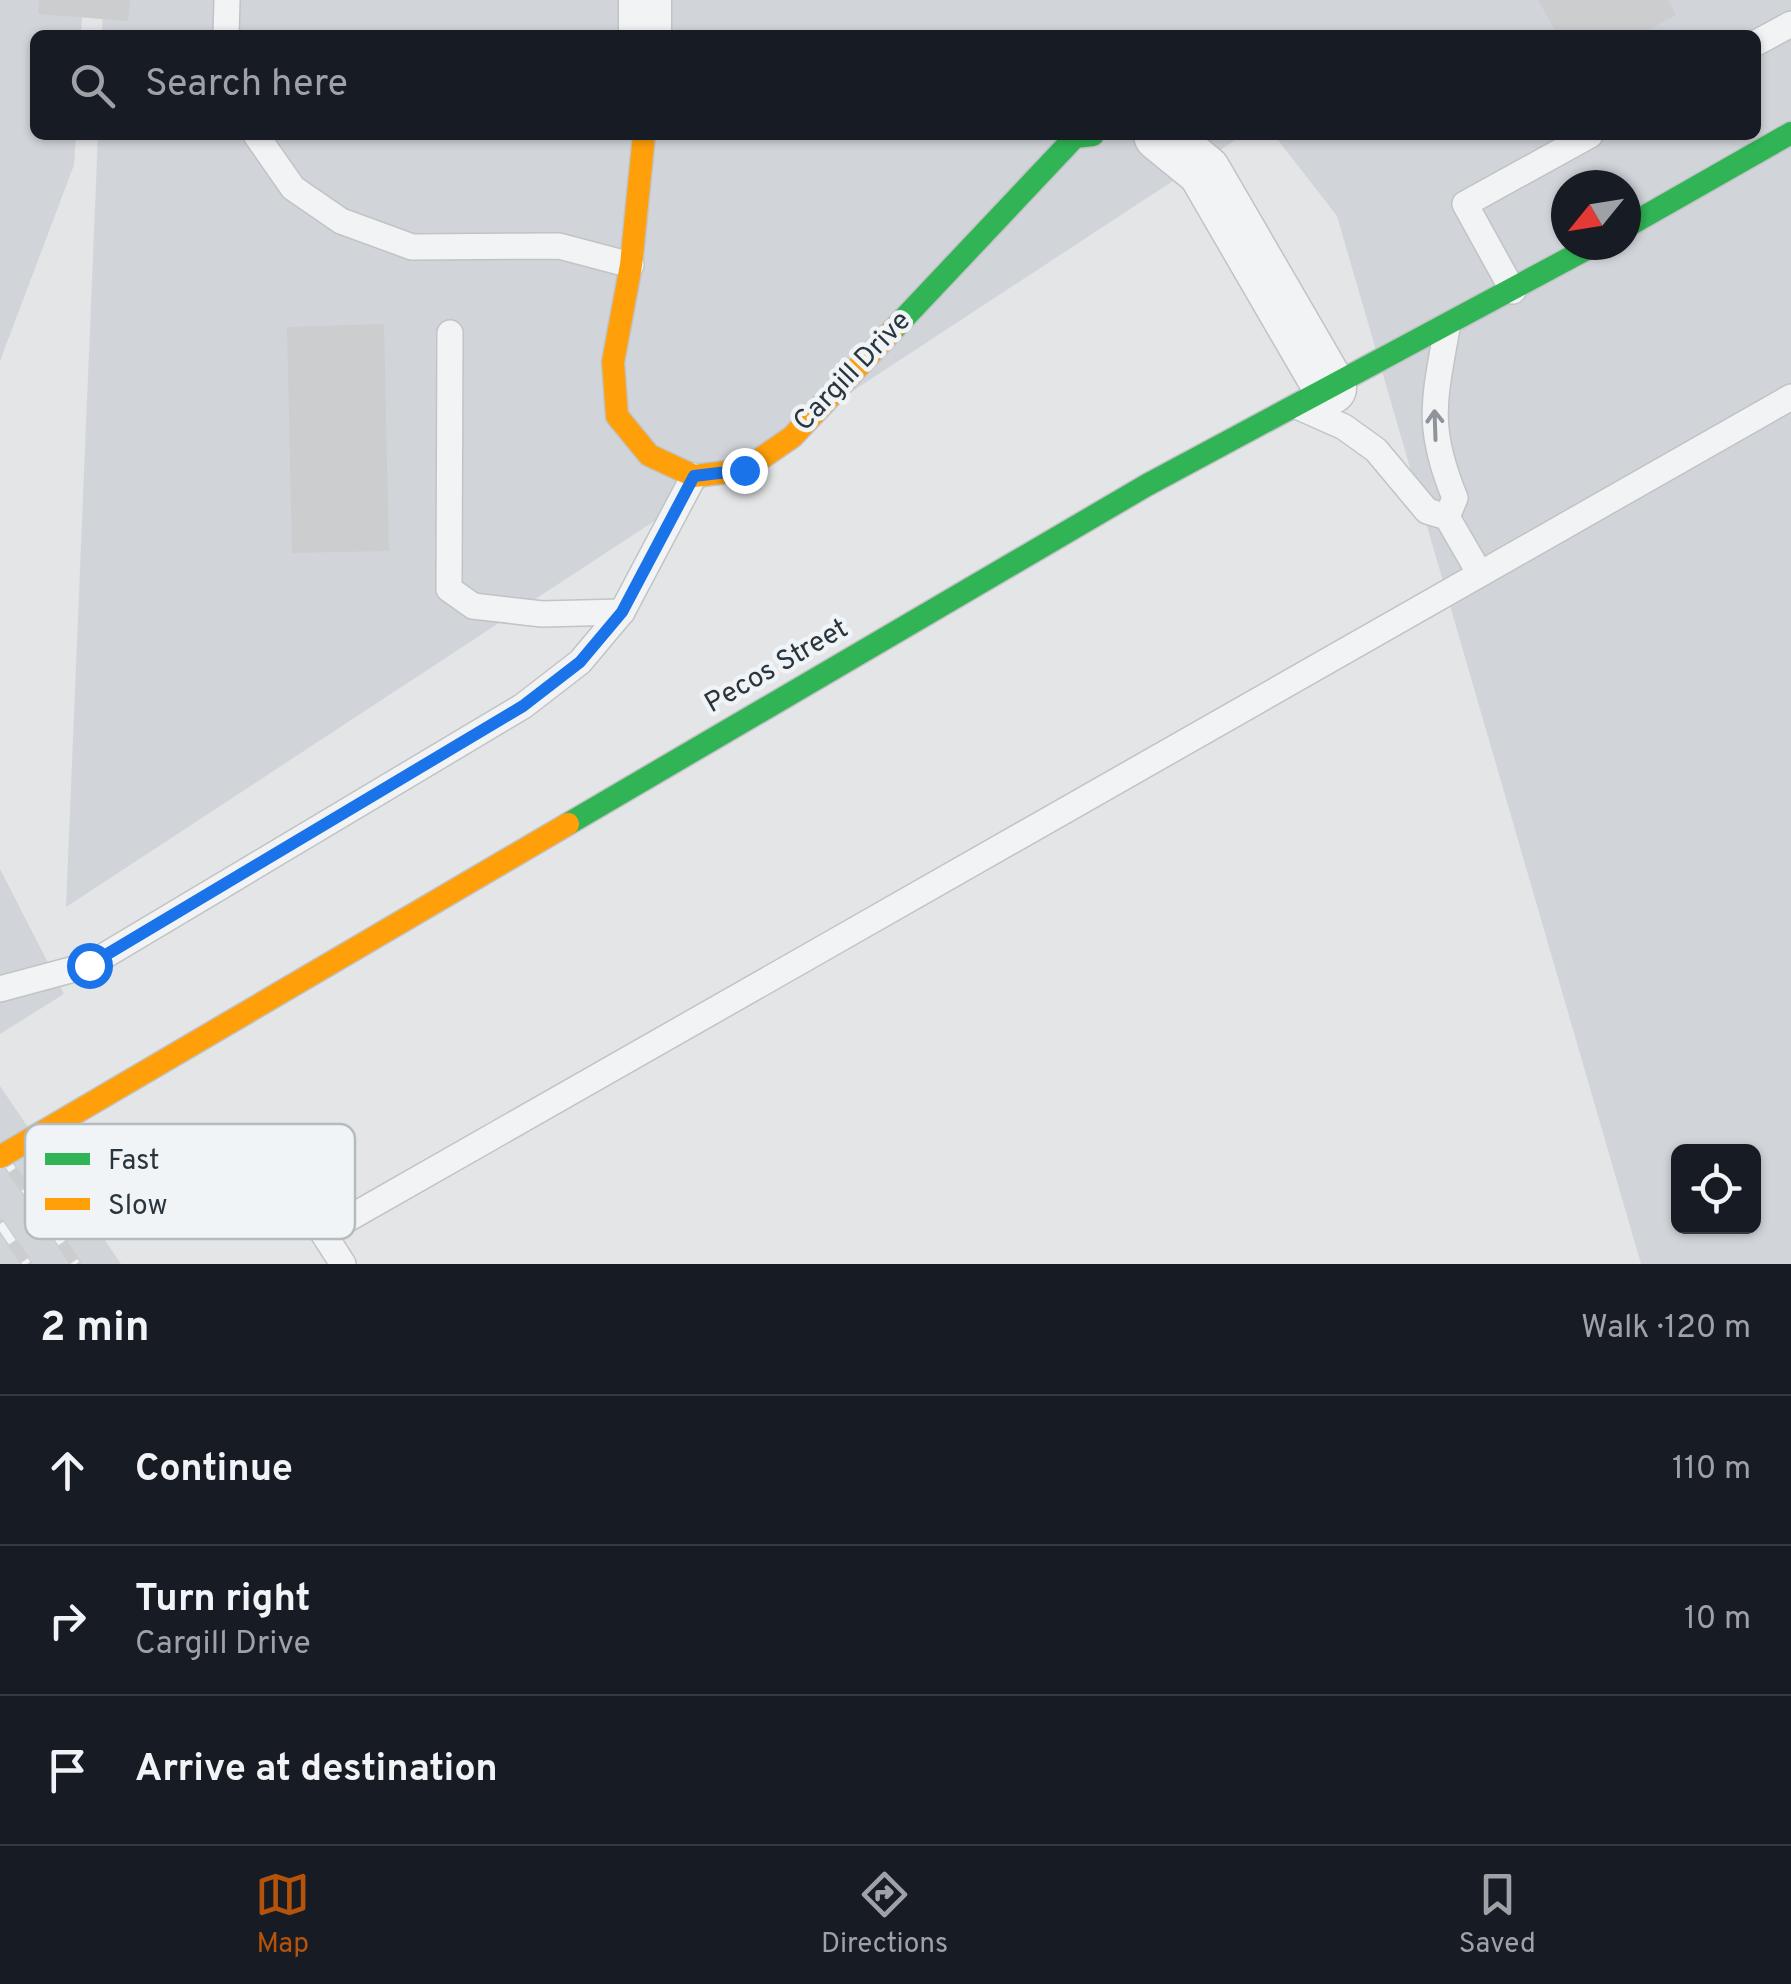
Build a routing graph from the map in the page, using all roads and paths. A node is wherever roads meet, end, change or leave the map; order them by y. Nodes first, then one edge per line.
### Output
1 (227, 0) edge
2 (645, 0) edge
3 (1791, 24) edge
4 (226, 30) edge
5 (645, 30) edge
6 (1761, 40) edge
7 (1791, 133) edge
8 (259, 140) edge
9 (644, 140) edge
10 (1073, 140) edge
11 (1166, 140) edge
12 (1581, 140) edge
13 (1641, 218) edge
14 (1568, 260) edge
15 (631, 265) junction
16 (1513, 291) junction
17 (1447, 326) junction
18 (450, 333) dead end
19 (1313, 397) junction
20 (1791, 397) edge
21 (694, 476) junction
22 (1447, 517) junction
23 (1480, 574) junction
24 (622, 612) junction
25 (0, 989) edge
26 (56, 1124) edge
27 (25, 1142) edge
28 (0, 1157) edge
29 (355, 1215) edge
30 (327, 1239) edge
31 (344, 1264) edge

1 - 4 lane
2 - 5 street
3 - 6 lane
7 - 13 main road
8 - 15 lane
9 - 15 main road
10 - 21 main road, Cargill Drive
11 - 19 street
12 - 16 lane
14 - 16 main road, Pecos Street
15 - 21 main road
16 - 17 main road, Pecos Street
17 - 19 main road, Pecos Street
22 -> 17 lane
18 - 24 lane
19 - 22 lane
19 - 26 main road, Pecos Street, bridge
20 - 23 lane
21 - 24 lane
22 - 23 lane
23 - 29 lane
24 - 25 lane
27 - 28 main road, Pecos Street, bridge
30 - 31 lane

